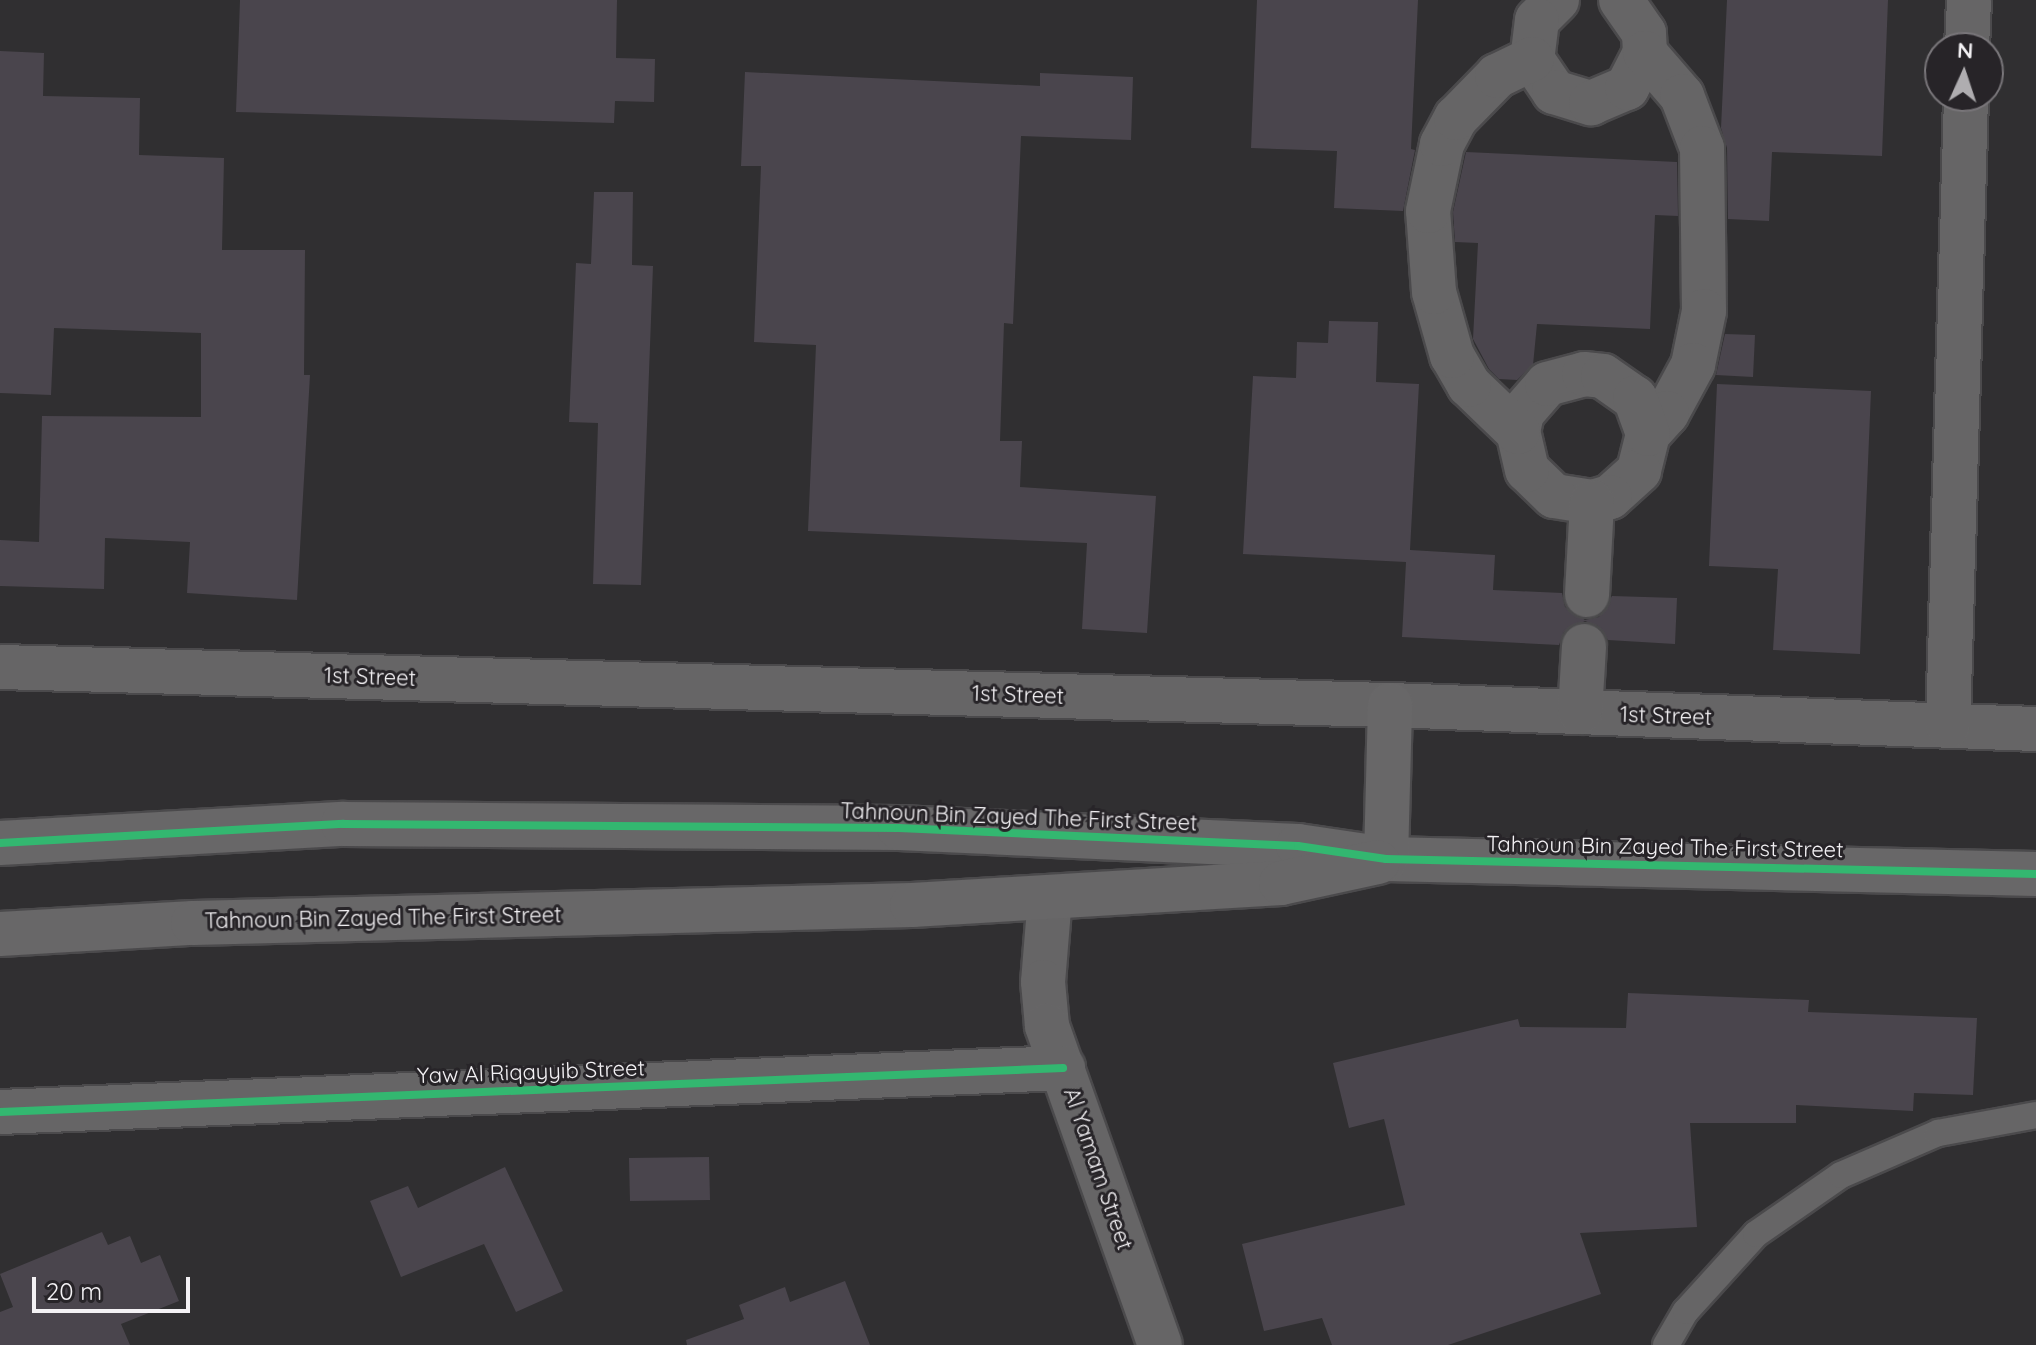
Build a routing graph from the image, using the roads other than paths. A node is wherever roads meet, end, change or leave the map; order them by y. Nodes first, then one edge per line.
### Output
1 (1557, 0) edge
2 (1621, 0) edge
3 (1969, 0) edge
4 (1968, 32) edge
5 (1645, 53) junction
6 (1532, 59) junction
7 (1966, 112) edge
8 (1518, 432) junction
9 (1648, 434) junction
10 (1592, 502) junction
11 (1587, 595) dead end
12 (1584, 646) dead end
13 (0, 667) edge
14 (1390, 705) junction
15 (1580, 712) junction
16 (1948, 726) junction
17 (2036, 729) edge
18 (0, 843) edge
19 (1386, 859) junction
20 (2036, 874) edge
21 (1050, 897) junction
22 (0, 934) edge
23 (1063, 1068) junction
24 (0, 1112) edge
25 (2036, 1115) edge
26 (1160, 1345) edge
27 (1666, 1345) edge

1 - 6 street
2 - 5 street
3 - 4 street
5 - 6 street
5 - 9 street
6 - 8 street
7 - 16 street
8 - 9 street
8 - 10 street
9 - 10 street
10 - 11 street
12 - 15 street
13 - 14 street, 1st Street
14 - 15 street, 1st Street
14 - 19 street
15 - 16 street, 1st Street
16 - 17 street, 1st Street
18 - 19 street, Tahnoun Bin Zayed The First Street
19 - 20 street, Tahnoun Bin Zayed The First Street
19 - 21 street, Tahnoun Bin Zayed The First Street
21 - 22 street, Tahnoun Bin Zayed The First Street
21 - 23 street, Al Yamam Street
23 - 24 street, Yaw Al Riqayyib Street
23 - 26 street, Al Yamam Street
25 - 27 lane

